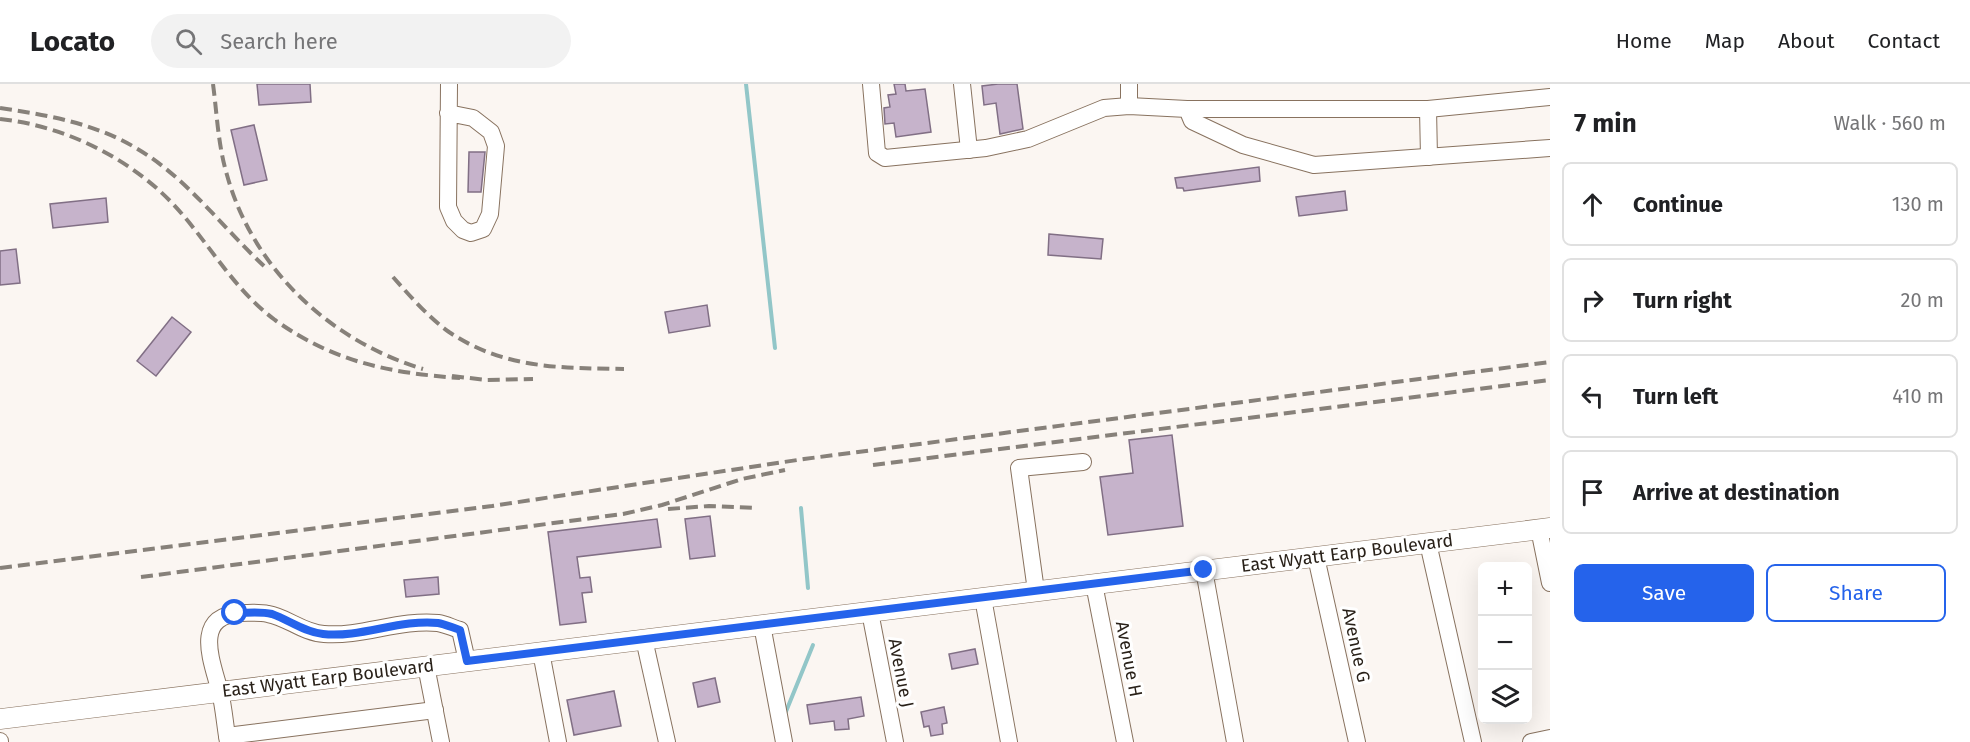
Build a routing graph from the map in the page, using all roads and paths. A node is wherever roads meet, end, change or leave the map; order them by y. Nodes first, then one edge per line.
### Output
1 (449, 84) edge
2 (871, 84) edge
3 (962, 84) edge
4 (1129, 84) edge
5 (1550, 97) edge
6 (1129, 106) junction
7 (1187, 109) junction
8 (1428, 109) junction
9 (448, 113) junction
10 (1550, 148) edge
11 (969, 150) junction
12 (1429, 157) junction
13 (1083, 462) dead end
14 (1545, 529) edge
15 (1428, 543) junction
16 (1316, 557) junction
17 (1204, 570) junction
18 (1550, 583) edge
19 (1094, 584) junction
20 (1036, 591) junction
21 (983, 597) junction
22 (870, 612) junction
23 (762, 625) junction
24 (644, 639) junction
25 (541, 652) junction
26 (467, 661) junction
27 (426, 666) junction
28 (220, 691) junction
29 (435, 711) junction
30 (0, 719) edge
31 (1550, 738) edge
32 (228, 739) edge
33 (441, 742) edge
34 (558, 742) edge
35 (667, 742) edge
36 (784, 742) edge
37 (895, 742) edge
38 (1009, 742) edge
39 (1125, 742) edge
40 (1235, 742) edge
41 (1357, 742) edge
42 (1473, 742) edge
43 (1531, 742) edge

1 - 9 street
2 - 11 street
3 - 11 street
4 - 6 street
5 - 8 street
6 - 7 street
6 - 11 street
7 - 8 street
7 - 12 street
8 - 12 street
9 - 9 street
10 - 12 street
13 - 20 street
14 - 15 main road, East Wyatt Earp Boulevard
14 - 18 street
15 - 16 main road, East Wyatt Earp Boulevard
15 - 42 street
16 - 17 main road, East Wyatt Earp Boulevard
16 - 41 street, Avenue G
17 - 19 main road, East Wyatt Earp Boulevard
17 - 40 street
19 - 20 main road, East Wyatt Earp Boulevard
19 - 39 street, Avenue H
20 - 21 main road, East Wyatt Earp Boulevard
21 - 22 main road, East Wyatt Earp Boulevard
21 - 38 street
22 - 23 main road, East Wyatt Earp Boulevard
22 - 37 street, Avenue J
23 - 24 main road, East Wyatt Earp Boulevard
23 - 36 street
24 - 25 main road, East Wyatt Earp Boulevard
24 - 35 street
25 - 26 main road, East Wyatt Earp Boulevard
25 - 34 street
26 - 27 main road, East Wyatt Earp Boulevard
26 - 28 street
27 - 28 main road, East Wyatt Earp Boulevard
27 - 29 street
28 - 30 main road, East Wyatt Earp Boulevard
28 - 32 street
29 - 32 street
29 - 33 street
31 - 43 street

